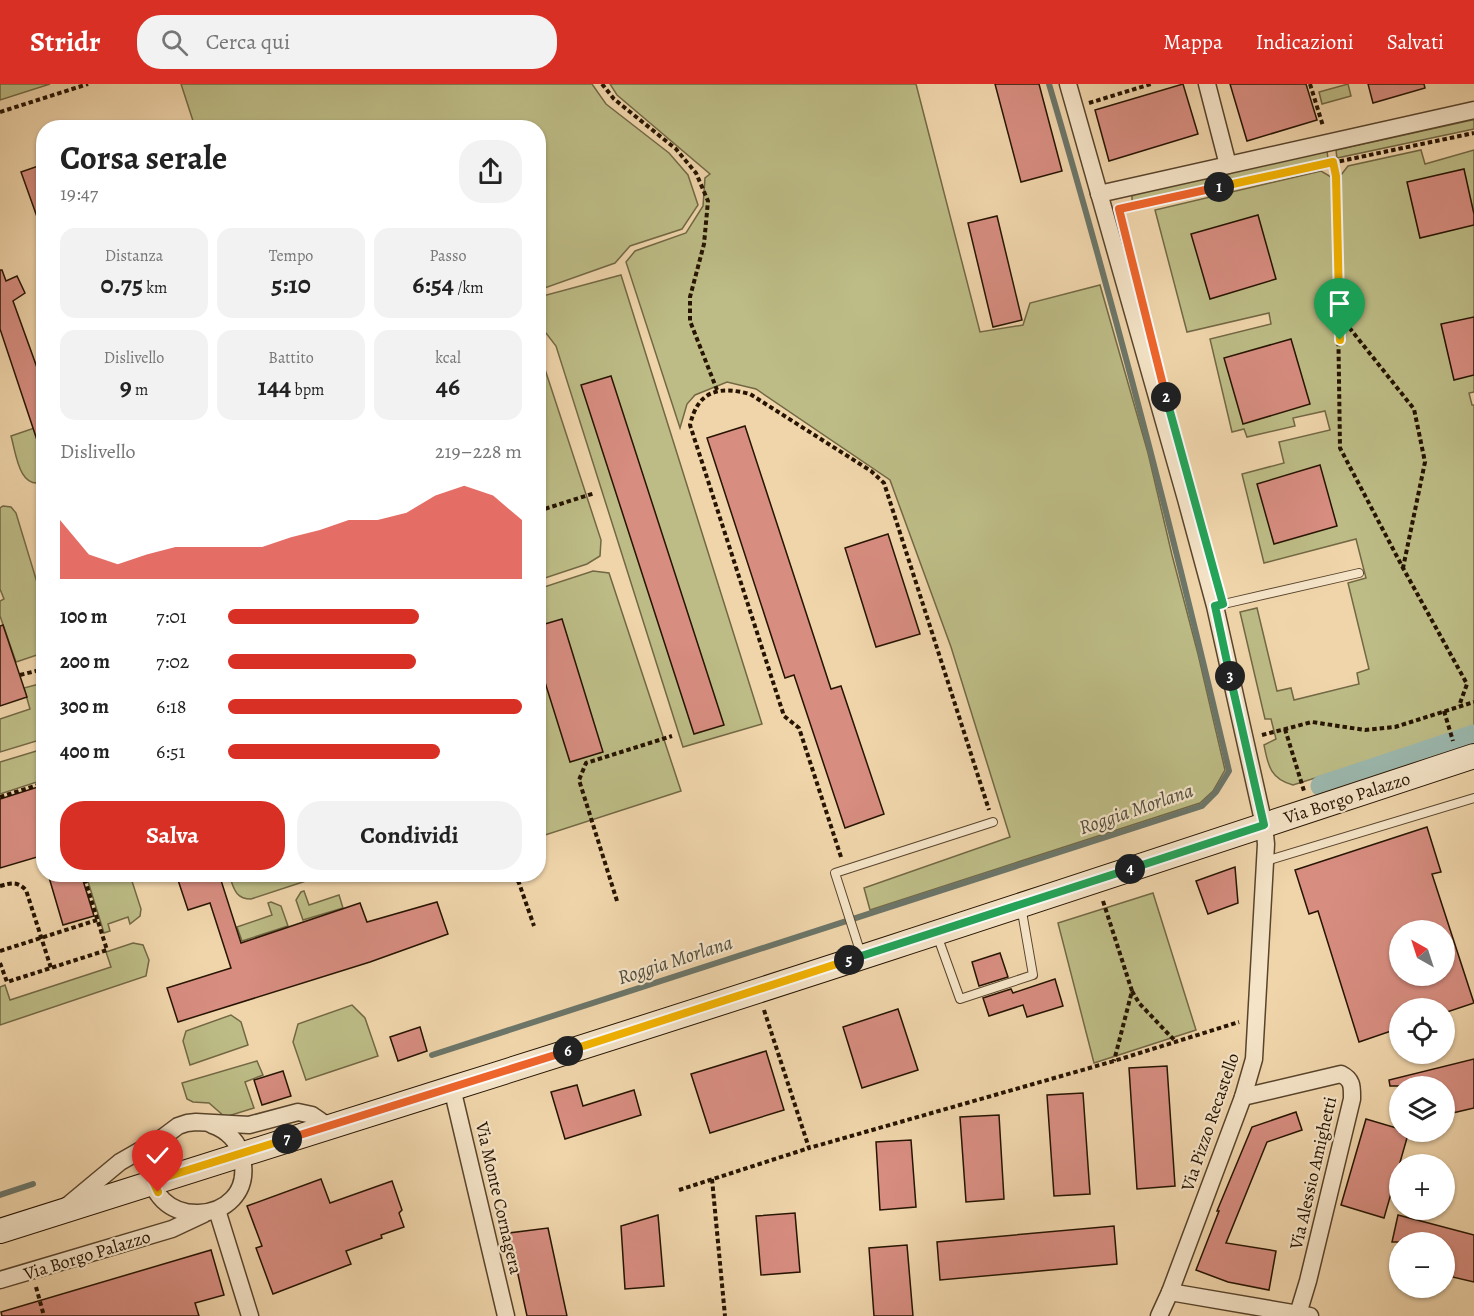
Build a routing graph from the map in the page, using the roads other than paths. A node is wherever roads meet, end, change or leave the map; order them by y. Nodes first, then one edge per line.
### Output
1 (1068, 84) edge
2 (1206, 84) edge
3 (1474, 110) edge
4 (1228, 165) junction
5 (1099, 194) junction
6 (1359, 573) dead end
7 (1215, 606) junction
8 (1474, 756) edge
9 (1474, 798) edge
10 (993, 822) road end
11 (1264, 825) junction
12 (1266, 861) junction
13 (1021, 904) junction
14 (936, 932) junction
15 (859, 949) junction
16 (452, 1088) junction
17 (1243, 1097) junction
18 (206, 1122) junction
19 (328, 1126) junction
20 (162, 1138) junction
21 (241, 1153) junction
22 (153, 1181) junction
23 (60, 1212) junction
24 (212, 1212) junction
25 (0, 1231) edge
26 (0, 1280) edge
27 (1170, 1292) junction
28 (1304, 1315) edge
29 (250, 1316) edge
30 (506, 1316) edge
31 (1159, 1316) edge

1 - 5 street, Via Pizzo Recastello
2 - 4 street
3 - 4 street
4 - 5 street
5 - 7 street, Via Pizzo Recastello
6 - 7 lane
7 - 11 street, Via Pizzo Recastello
8 - 11 main road, Via Borgo Palazzo
9 - 12 lane
10 - 15 lane
11 - 12 street, Via Pizzo Recastello
11 - 13 main road, Via Borgo Palazzo
12 - 17 street, Via Pizzo Recastello
13 - 14 main road, Via Borgo Palazzo
13 - 14 lane
14 - 15 main road, Via Borgo Palazzo
15 - 16 main road, Via Borgo Palazzo
16 - 19 main road, Via Borgo Palazzo
16 - 30 street, Via Monte Cornagera
17 - 27 street, Via Pizzo Recastello
17 - 28 street, Via Alessio Amighetti
18 - 19 street, Via Borgo Palazzo
18 - 20 street, Via Borgo Palazzo
18 - 21 street
19 - 21 main road, Via Borgo Palazzo
20 - 22 street
20 - 23 street, Via Borgo Palazzo
21 - 22 main road, Via Borgo Palazzo
21 - 24 street, Via Borgo Palazzo
22 - 23 main road, Via Borgo Palazzo
22 - 24 street
23 - 25 main road, Via Borgo Palazzo
24 - 26 street, Via Borgo Palazzo
24 - 29 street
27 - 28 street, Via Alessio Amighetti
27 - 31 street, Via Pizzo Recastello

